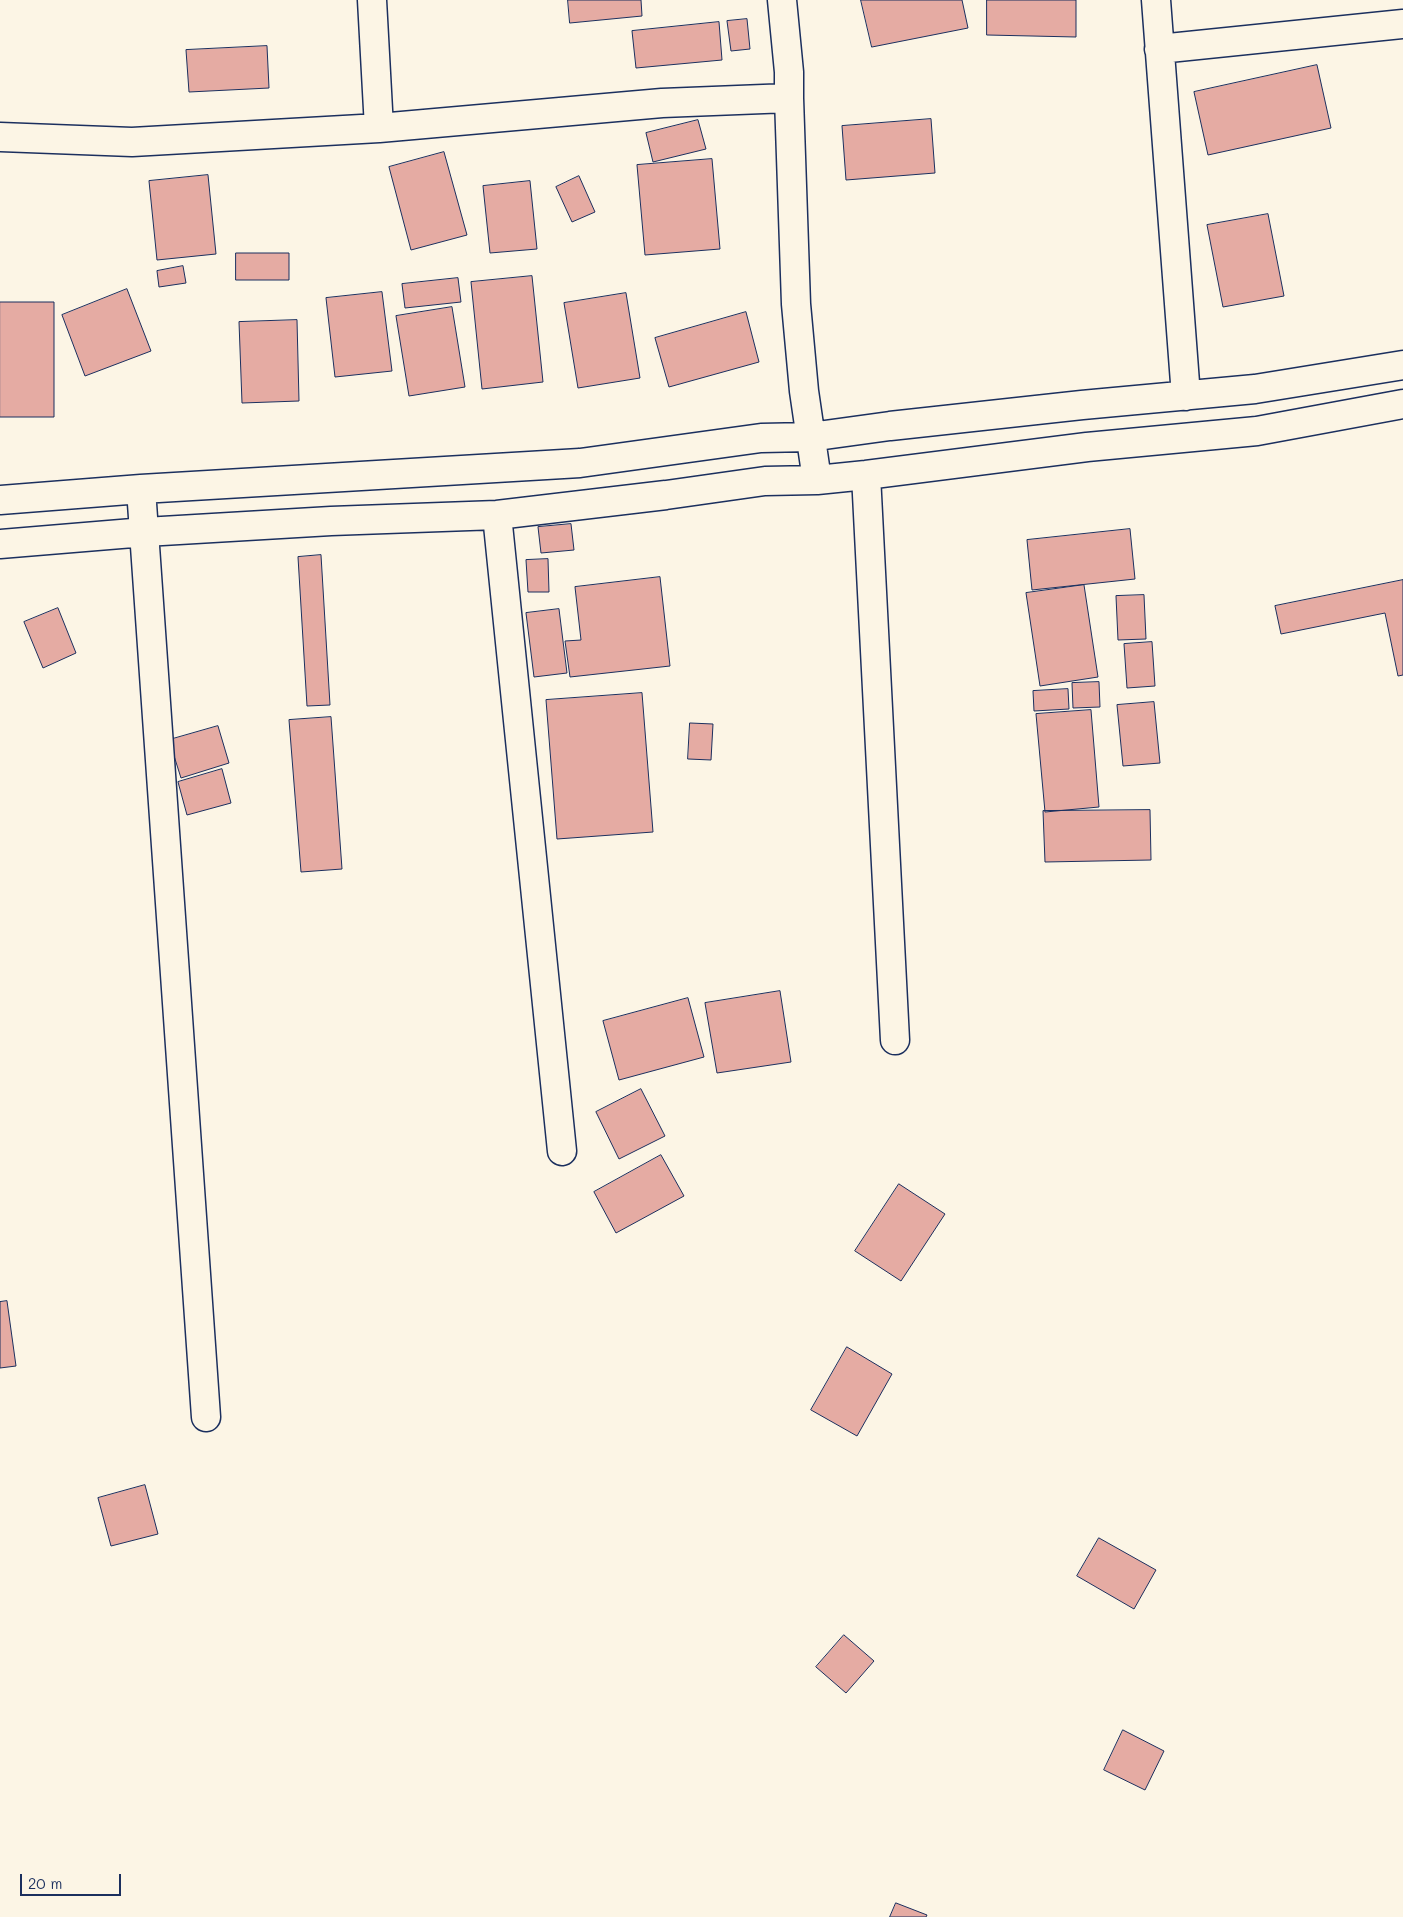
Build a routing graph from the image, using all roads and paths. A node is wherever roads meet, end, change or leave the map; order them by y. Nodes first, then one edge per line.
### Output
1 (372, 0) edge
2 (782, 0) edge
3 (1156, 0) edge
4 (1403, 24) edge
5 (1159, 49) junction
6 (789, 98) junction
7 (379, 128) junction
8 (0, 138) edge
9 (1403, 365) edge
10 (1186, 396) junction
11 (1403, 404) edge
12 (810, 437) junction
13 (866, 475) junction
14 (817, 480) junction
15 (141, 489) junction
16 (0, 500) edge
17 (497, 515) junction
18 (145, 532) junction
19 (0, 544) edge
20 (895, 1040) dead end
21 (562, 1151) dead end
22 (206, 1417) dead end

1 - 7 street
2 - 6 street
3 - 5 street
4 - 5 street
5 - 10 street
6 - 7 street
6 - 12 street
7 - 8 street
9 - 10 street
10 - 12 street
11 - 13 street
12 - 14 street
12 - 15 street
13 - 14 street
13 - 20 street
14 - 17 street
15 - 16 street
15 - 18 street
17 - 18 street
17 - 21 street
18 - 19 street
18 - 22 street

